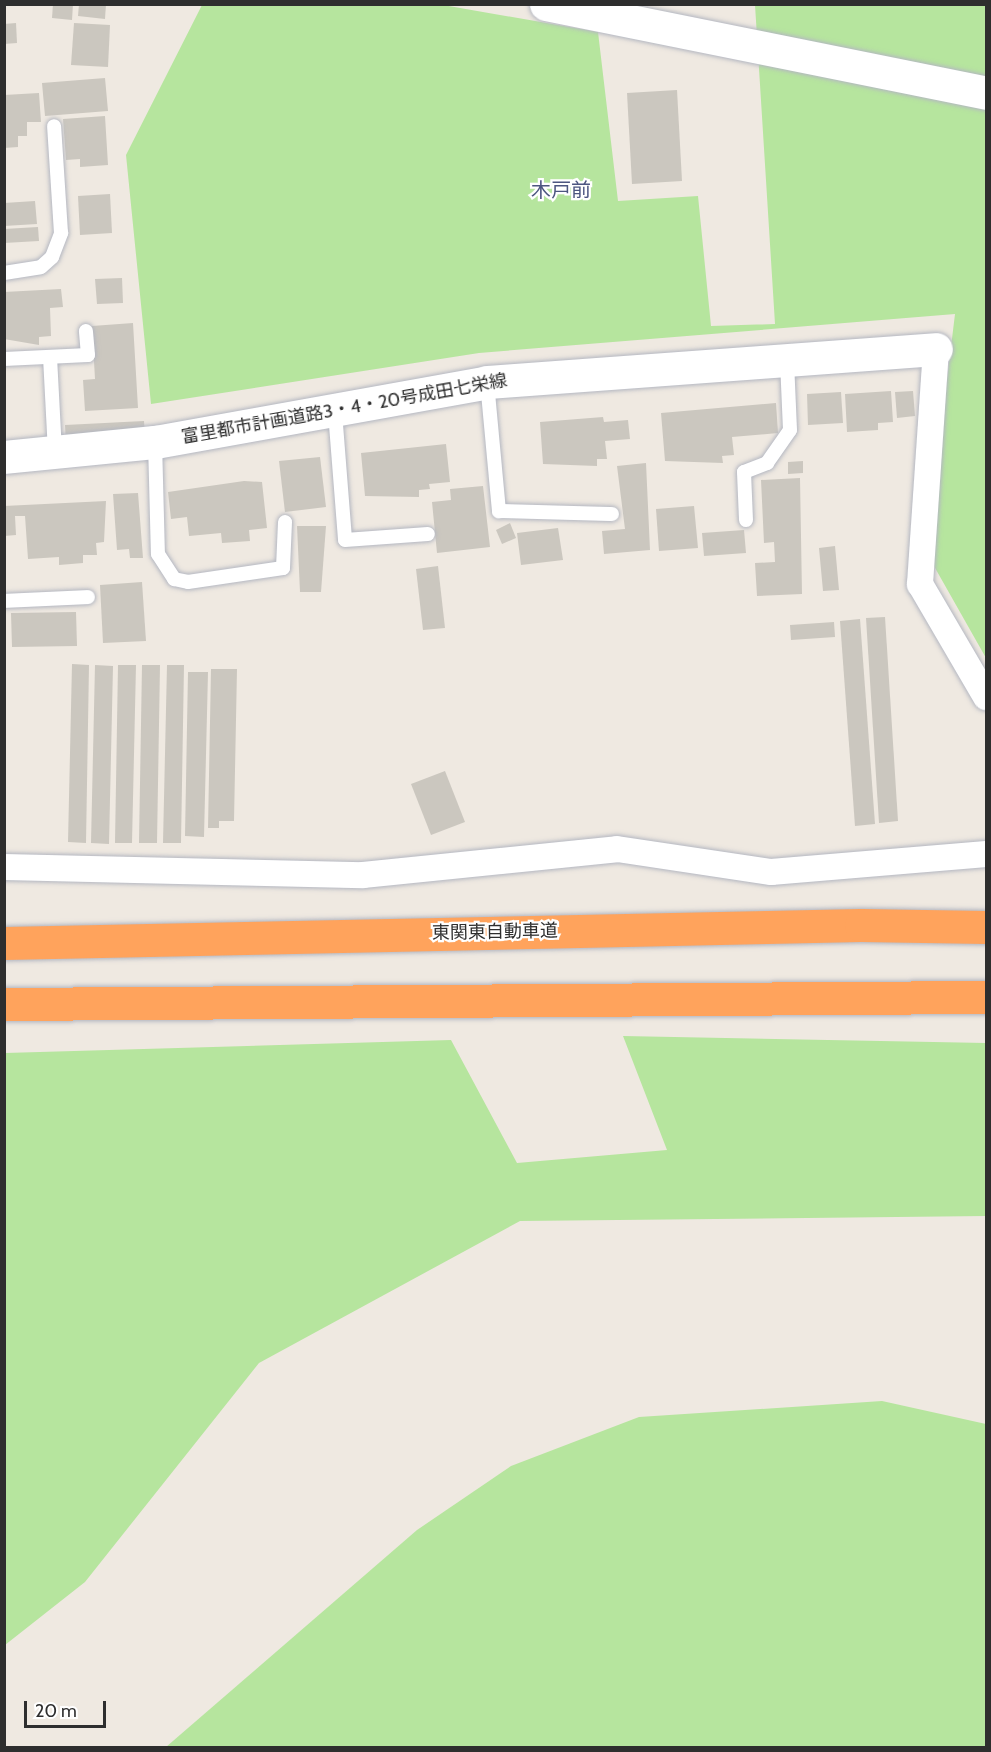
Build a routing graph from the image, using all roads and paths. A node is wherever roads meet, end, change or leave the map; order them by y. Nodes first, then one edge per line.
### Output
1 (546, 4) edge
2 (987, 93) edge
3 (54, 126) dead end
4 (4, 273) edge
5 (86, 331) dead end
6 (936, 349) joint
7 (50, 357) junction
8 (787, 358) junction
9 (4, 359) edge
10 (487, 382) junction
11 (335, 412) junction
12 (155, 442) junction
13 (55, 454) junction
14 (4, 457) edge
15 (612, 514) dead end
16 (746, 520) dead end
17 (285, 522) dead end
18 (428, 534) dead end
19 (88, 597) dead end
20 (4, 601) edge
21 (987, 697) edge
22 (987, 854) edge
23 (4, 867) edge
24 (987, 927) edge
25 (4, 943) edge
26 (987, 997) edge
27 (4, 1004) edge

1 - 2 street
3 - 4 lane
5 - 7 lane
6 - 8 street, 富里都市計画道路3・4・20号成田七栄線
6 - 21 street
7 - 9 lane
7 - 13 lane
8 - 10 street, 富里都市計画道路3・4・20号成田七栄線
8 - 16 lane
10 - 11 street, 富里都市計画道路3・4・20号成田七栄線
10 - 15 lane
11 - 12 street, 富里都市計画道路3・4・20号成田七栄線
11 - 18 lane
12 - 13 street, 富里都市計画道路3・4・20号成田七栄線
12 - 17 lane
13 - 14 street, 富里都市計画道路3・4・20号成田七栄線
19 - 20 lane
22 - 23 street
24 - 25 highway, 東関東自動車道
26 - 27 highway

